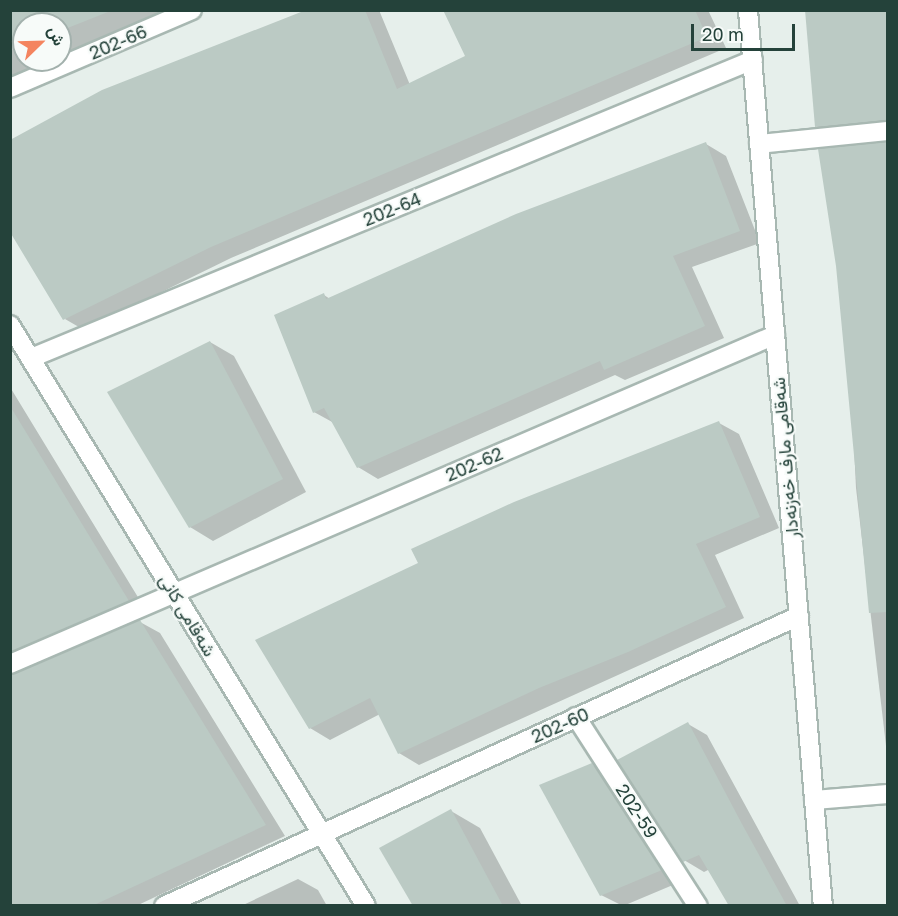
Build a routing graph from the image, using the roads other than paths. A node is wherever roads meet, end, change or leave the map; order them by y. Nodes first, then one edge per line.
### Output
1 (192, 10) edge
2 (748, 10) edge
3 (154, 18) edge
4 (753, 60) junction
5 (10, 88) edge
6 (888, 131) edge
7 (759, 144) junction
8 (10, 325) edge
9 (775, 335) junction
10 (31, 358) junction
11 (174, 592) junction
12 (799, 616) junction
13 (10, 664) edge
14 (576, 717) junction
15 (888, 794) edge
16 (814, 800) junction
17 (321, 833) junction
18 (164, 906) edge
19 (366, 906) edge
20 (698, 906) edge
21 (823, 906) edge

1 - 3 street, 202-66
2 - 4 street, شەقامی مارف خەزنەدار
3 - 5 street, 202-66
4 - 7 street, شەقامی مارف خەزنەدار
4 - 10 street, 202-64
6 - 7 street
7 - 9 street, شەقامی مارف خەزنەدار
8 - 10 street, شەقامی کانی
9 - 11 street, 202-62
9 - 12 street, شەقامی مارف خەزنەدار
10 - 11 street, شەقامی کانی
11 - 13 street, 202-62
11 - 17 street, شەقامی کانی
12 - 14 street, 202-60
12 - 16 street, شەقامی مارف خەزنەدار
14 - 17 street, 202-60
14 - 20 street, 202-59
15 - 16 street
16 - 21 street, شەقامی مارف خەزنەدار
17 - 18 street, 202-60
17 - 19 street, شەقامی کانی

